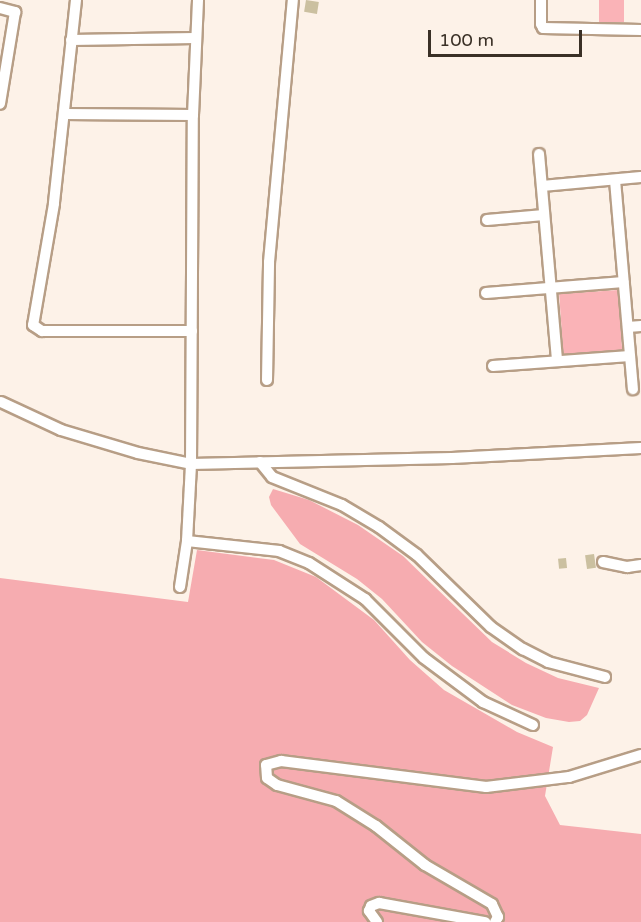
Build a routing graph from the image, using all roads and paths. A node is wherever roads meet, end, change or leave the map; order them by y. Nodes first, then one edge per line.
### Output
1 (76, 0) edge
2 (198, 0) edge
3 (293, 0) edge
4 (541, 0) edge
5 (0, 8) edge
6 (641, 30) edge
7 (195, 38) junction
8 (71, 40) junction
9 (0, 104) edge
10 (65, 114) junction
11 (193, 115) junction
12 (539, 154) dead end
13 (641, 177) edge
14 (615, 180) junction
15 (542, 186) junction
16 (544, 215) junction
17 (487, 220) dead end
18 (624, 282) junction
19 (550, 288) junction
20 (486, 293) dead end
21 (641, 326) edge
22 (628, 327) junction
23 (192, 331) junction
24 (630, 356) junction
25 (557, 360) junction
26 (493, 366) dead end
27 (267, 380) dead end
28 (633, 389) dead end
29 (2, 402) dead end
30 (641, 448) edge
31 (260, 462) junction
32 (191, 464) junction
33 (187, 541) junction
34 (603, 562) dead end
35 (641, 565) edge
36 (180, 587) dead end
37 (605, 677) dead end
38 (533, 725) dead end
39 (641, 755) edge
40 (377, 922) edge
41 (485, 922) edge
42 (495, 922) edge

1 - 8 street
2 - 7 street
3 - 27 street
4 - 6 street
5 - 9 street
7 - 8 street
7 - 11 street
8 - 10 street
10 - 11 street
10 - 23 street
11 - 23 street
12 - 15 street
13 - 14 street
14 - 15 street
14 - 18 street
15 - 16 street
16 - 17 street
16 - 19 street
18 - 19 street
18 - 22 street
19 - 20 street
19 - 25 street
21 - 22 street
22 - 24 street
23 - 32 street
24 - 25 street
24 - 28 street
25 - 26 street
29 - 32 street
30 - 31 street
31 - 32 street
31 - 37 street
32 - 33 street
33 - 36 street
33 - 38 street
34 - 35 street
39 - 42 street
40 - 41 street

